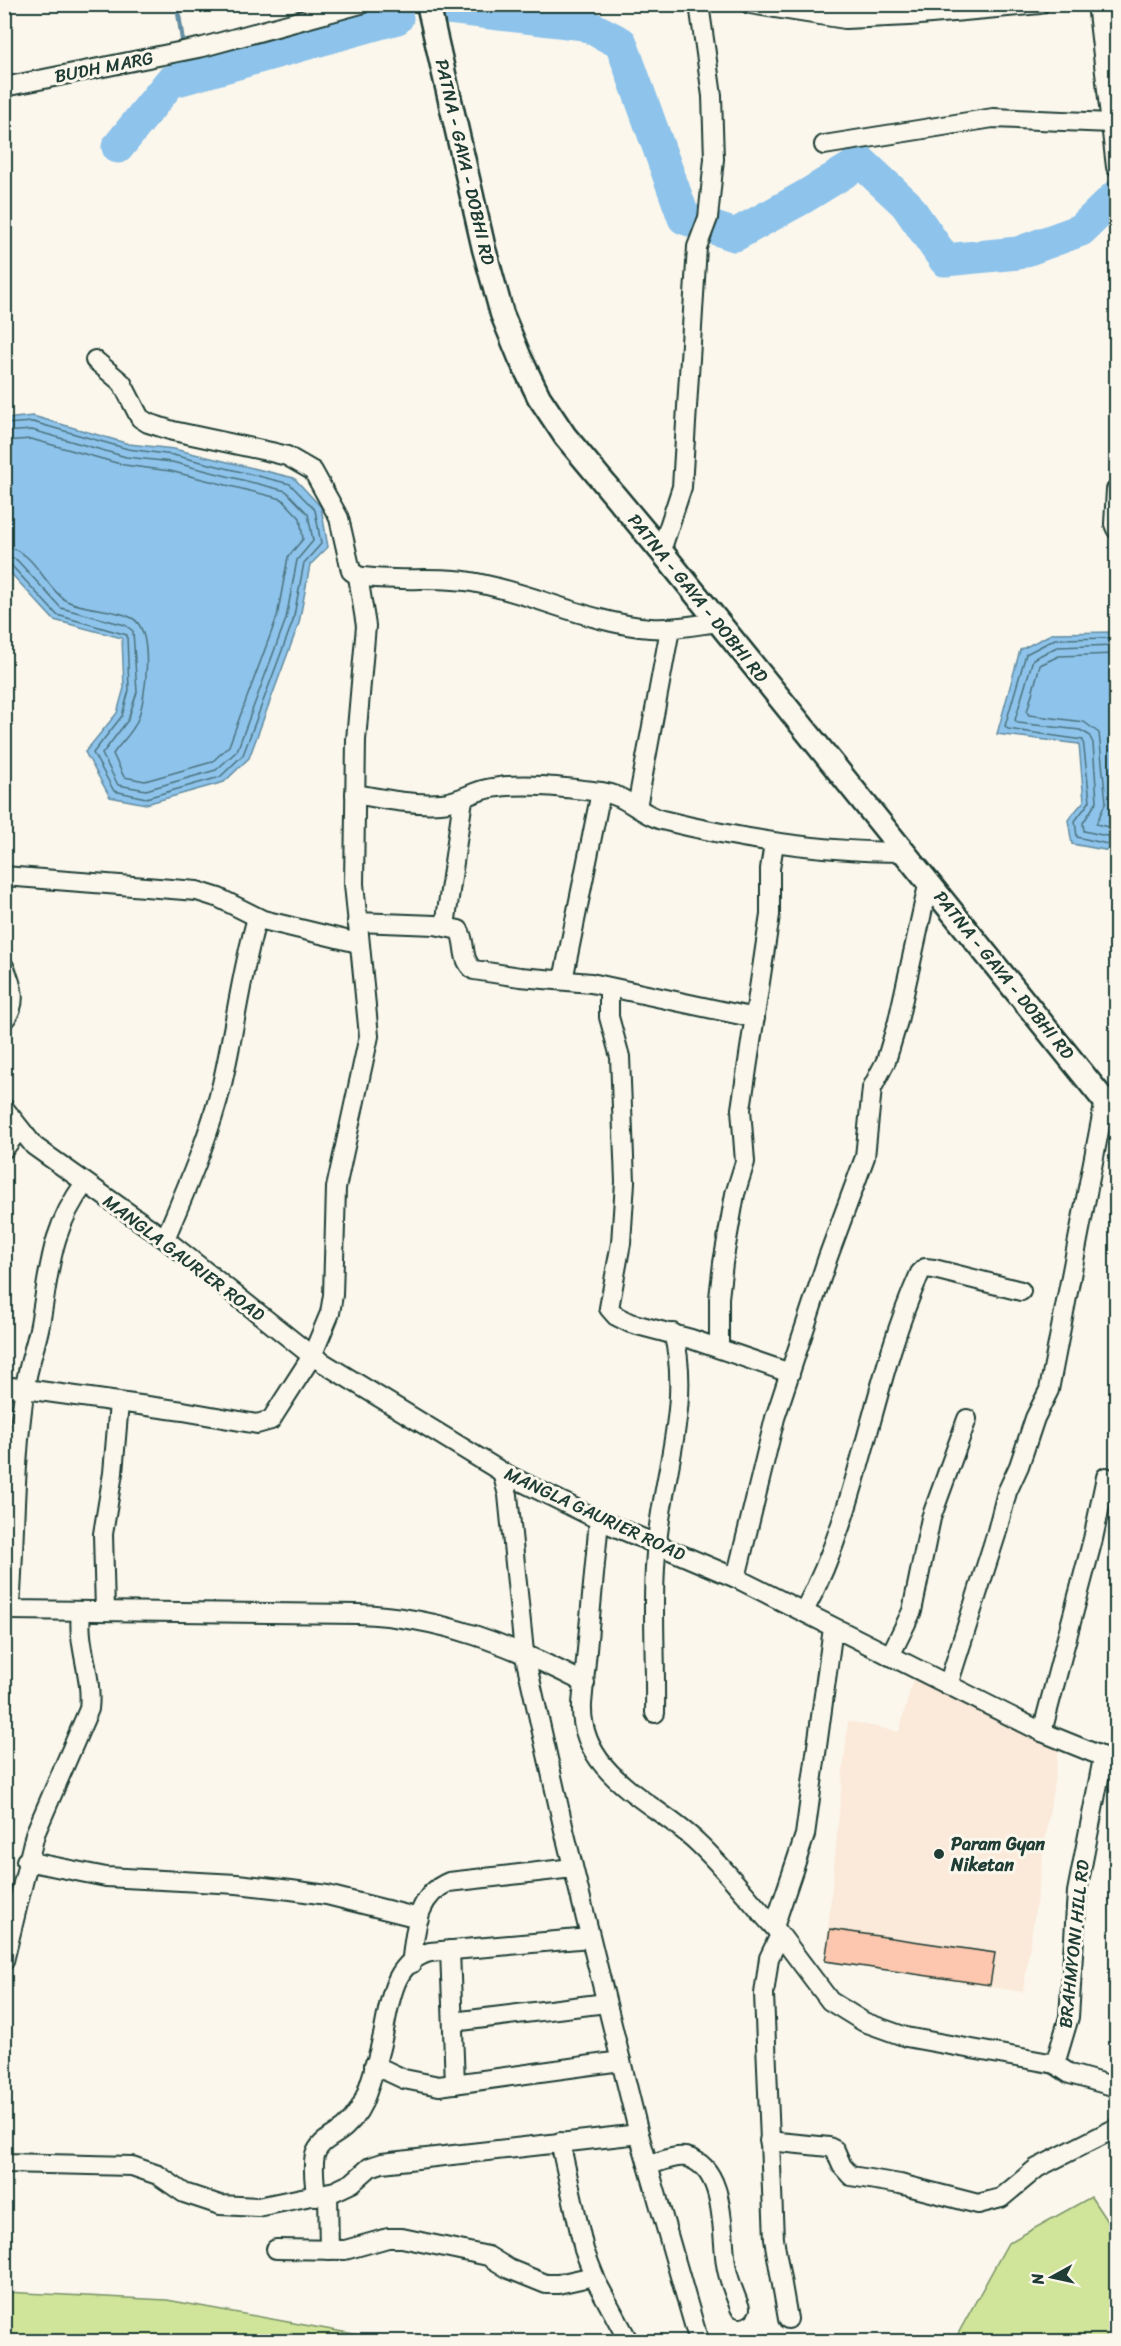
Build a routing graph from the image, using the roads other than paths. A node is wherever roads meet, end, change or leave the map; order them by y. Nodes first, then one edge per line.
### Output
1 (361, 4) edge
2 (428, 4) edge
3 (699, 4) edge
4 (750, 4) edge
5 (1097, 4) edge
6 (1034, 5) edge
7 (909, 10) edge
8 (4, 87) edge
9 (1111, 123) junction
10 (824, 146) dead end
11 (1116, 167) edge
12 (95, 360) dead end
13 (1116, 490) edge
14 (1116, 529) edge
15 (661, 551) junction
16 (358, 576) junction
17 (718, 622) junction
18 (670, 628) junction
19 (601, 792) junction
20 (355, 794) junction
21 (463, 799) junction
22 (637, 807) junction
23 (774, 843) junction
24 (905, 852) junction
25 (4, 876) edge
26 (928, 881) junction
27 (257, 918) junction
28 (357, 922) junction
29 (445, 926) junction
30 (358, 944) junction
31 (4, 966) edge
32 (563, 981) junction
33 (609, 987) junction
34 (755, 1018) junction
35 (4, 1020) edge
36 (1111, 1107) edge
37 (4, 1108) edge
38 (19, 1130) junction
39 (4, 1149) edge
40 (85, 1183) junction
41 (165, 1239) junction
42 (1021, 1291) dead end
43 (673, 1333) junction
44 (719, 1348) junction
45 (312, 1356) junction
46 (790, 1373) junction
47 (4, 1386) edge
48 (24, 1388) junction
49 (119, 1403) junction
50 (967, 1419) dead end
51 (502, 1472) junction
52 (1106, 1477) dead end
53 (599, 1520) junction
54 (657, 1544) junction
55 (736, 1578) junction
56 (7, 1610) edge
57 (105, 1611) junction
58 (804, 1611) junction
59 (81, 1613) junction
60 (833, 1628) junction
61 (524, 1652) junction
62 (890, 1656) junction
63 (585, 1683) junction
64 (948, 1685) junction
65 (655, 1713) dead end
66 (1042, 1732) junction
67 (1113, 1759) edge
68 (26, 1861) junction
69 (573, 1868) junction
70 (419, 1917) junction
71 (777, 1931) junction
72 (590, 1938) junction
73 (450, 1950) junction
74 (4, 1961) edge
75 (411, 1964) junction
76 (606, 2003) junction
77 (453, 2022) junction
78 (621, 2061) junction
79 (1055, 2064) junction
80 (374, 2065) junction
81 (455, 2084) junction
82 (1116, 2087) edge
83 (1116, 2128) edge
84 (639, 2134) junction
85 (770, 2141) junction
86 (560, 2142) junction
87 (4, 2163) edge
88 (649, 2164) junction
89 (322, 2194) junction
90 (276, 2249) dead end
91 (329, 2250) junction
92 (594, 2276) junction
93 (740, 2308) dead end
94 (788, 2319) dead end
95 (629, 2342) edge
96 (699, 2342) edge

1 - 8 street, BUDH MARG
2 - 15 main road, PATNA - GAYA - DOBHI RD
3 - 15 street
4 - 7 street
5 - 9 street
6 - 7 street
9 - 10 street
9 - 11 street
12 - 16 street
13 - 14 street
15 - 17 main road, PATNA - GAYA - DOBHI RD
16 - 18 street
16 - 20 street
17 - 18 street
17 - 24 main road, PATNA - GAYA - DOBHI RD
18 - 22 street
19 - 21 street
19 - 22 street
19 - 32 street
20 - 21 street
20 - 28 street
21 - 29 street
22 - 23 street
23 - 24 street
23 - 34 street
24 - 26 main road, PATNA - GAYA - DOBHI RD
25 - 27 street
26 - 36 main road, PATNA - GAYA - DOBHI RD
26 - 46 street
27 - 30 street
27 - 41 street
28 - 29 street
28 - 30 street
29 - 32 street
30 - 45 street
31 - 35 street
32 - 33 street
33 - 34 street
33 - 43 street
34 - 44 street
36 - 64 street
37 - 38 street, MANGLA GAURIER ROAD
38 - 39 street
38 - 40 street, MANGLA GAURIER ROAD
40 - 41 street, MANGLA GAURIER ROAD
40 - 48 street
41 - 45 street, MANGLA GAURIER ROAD
42 - 58 street
43 - 44 street
43 - 54 street
44 - 46 street
45 - 49 street
45 - 51 street, MANGLA GAURIER ROAD
46 - 55 street
47 - 48 street
48 - 49 street
48 - 56 street
49 - 57 street
50 - 62 street
51 - 53 street, MANGLA GAURIER ROAD
51 - 61 street
52 - 66 street
53 - 54 street, MANGLA GAURIER ROAD
53 - 63 street
54 - 55 street, MANGLA GAURIER ROAD
54 - 65 street
55 - 58 street, MANGLA GAURIER ROAD
56 - 59 street
57 - 59 street
57 - 61 street
58 - 60 street, MANGLA GAURIER ROAD
59 - 68 street
60 - 62 street, MANGLA GAURIER ROAD
60 - 71 street
61 - 63 street
61 - 69 street
62 - 64 street, MANGLA GAURIER ROAD
63 - 71 street
64 - 66 street, MANGLA GAURIER ROAD
66 - 67 street, MANGLA GAURIER ROAD
67 - 79 street, BRAHMYONI HILL RD
68 - 70 street
68 - 74 street
69 - 70 street
69 - 72 street
70 - 75 street
71 - 79 street
71 - 85 street
72 - 73 street
72 - 76 street
73 - 75 street
73 - 77 street
75 - 80 street
76 - 77 street
76 - 78 street
77 - 81 street
78 - 81 street
78 - 84 street
79 - 82 street
80 - 81 street
80 - 89 street
83 - 85 street
84 - 86 street
84 - 88 street
85 - 94 street
86 - 89 street
86 - 92 street
87 - 89 street
88 - 93 street
88 - 96 street
89 - 91 street
90 - 91 street
91 - 92 street
92 - 95 street

